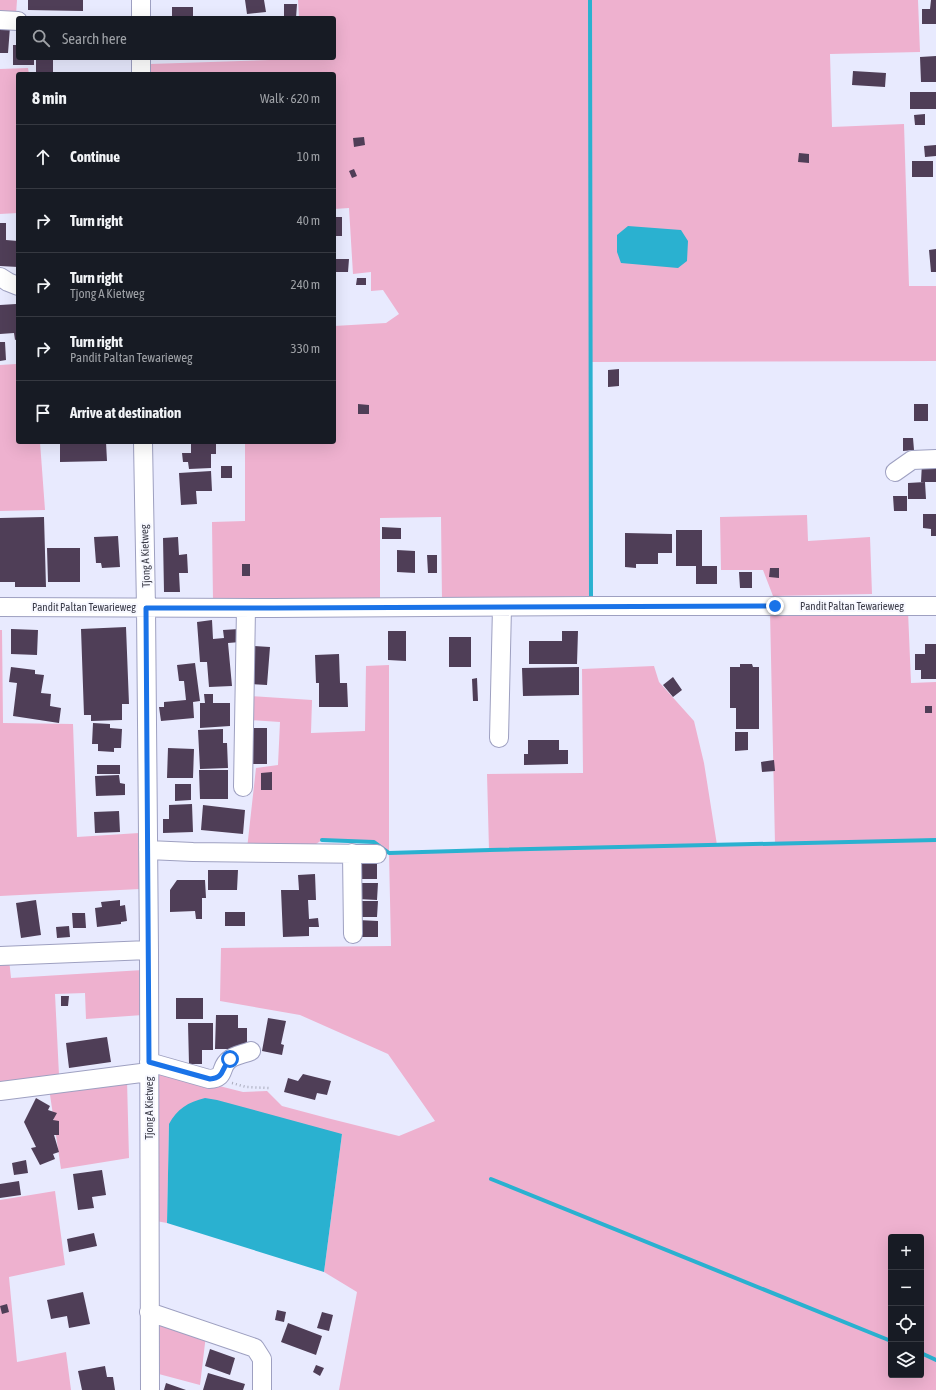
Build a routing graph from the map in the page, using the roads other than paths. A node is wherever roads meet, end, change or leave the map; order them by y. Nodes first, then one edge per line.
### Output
1 (141, 0) edge
2 (141, 16) edge
3 (0, 20) edge
4 (16, 21) edge
5 (141, 60) edge
6 (142, 72) edge
7 (0, 277) edge
8 (16, 285) edge
9 (143, 444) edge
10 (936, 459) edge
11 (895, 472) dead end
12 (936, 606) edge
13 (0, 607) edge
14 (502, 607) junction
15 (146, 608) junction
16 (246, 608) junction
17 (499, 738) dead end
18 (243, 788) dead end
19 (148, 850) junction
20 (352, 852) junction
21 (377, 854) dead end
22 (353, 934) dead end
23 (149, 950) junction
24 (0, 956) edge
25 (251, 1051) dead end
26 (149, 1067) junction
27 (0, 1091) edge
28 (149, 1312) junction
29 (150, 1390) edge
30 (262, 1390) edge

1 - 2 street
3 - 4 street
5 - 6 street
7 - 8 street
9 - 15 street, Tjong A Kietweg
10 - 11 street
12 - 14 street, Pandit Paltan Tewarieweg
13 - 15 street, Pandit Paltan Tewarieweg
14 - 16 street, Pandit Paltan Tewarieweg
14 - 17 street
15 - 16 street, Pandit Paltan Tewarieweg
15 - 19 street, Tjong A Kietweg
16 - 18 street
19 - 20 street
19 - 23 street, Tjong A Kietweg
20 - 21 street
20 - 22 street
23 - 24 street
23 - 26 street, Tjong A Kietweg
25 - 26 street
26 - 27 street
26 - 28 street, Tjong A Kietweg
28 - 29 street, Tjong A Kietweg
28 - 30 street

